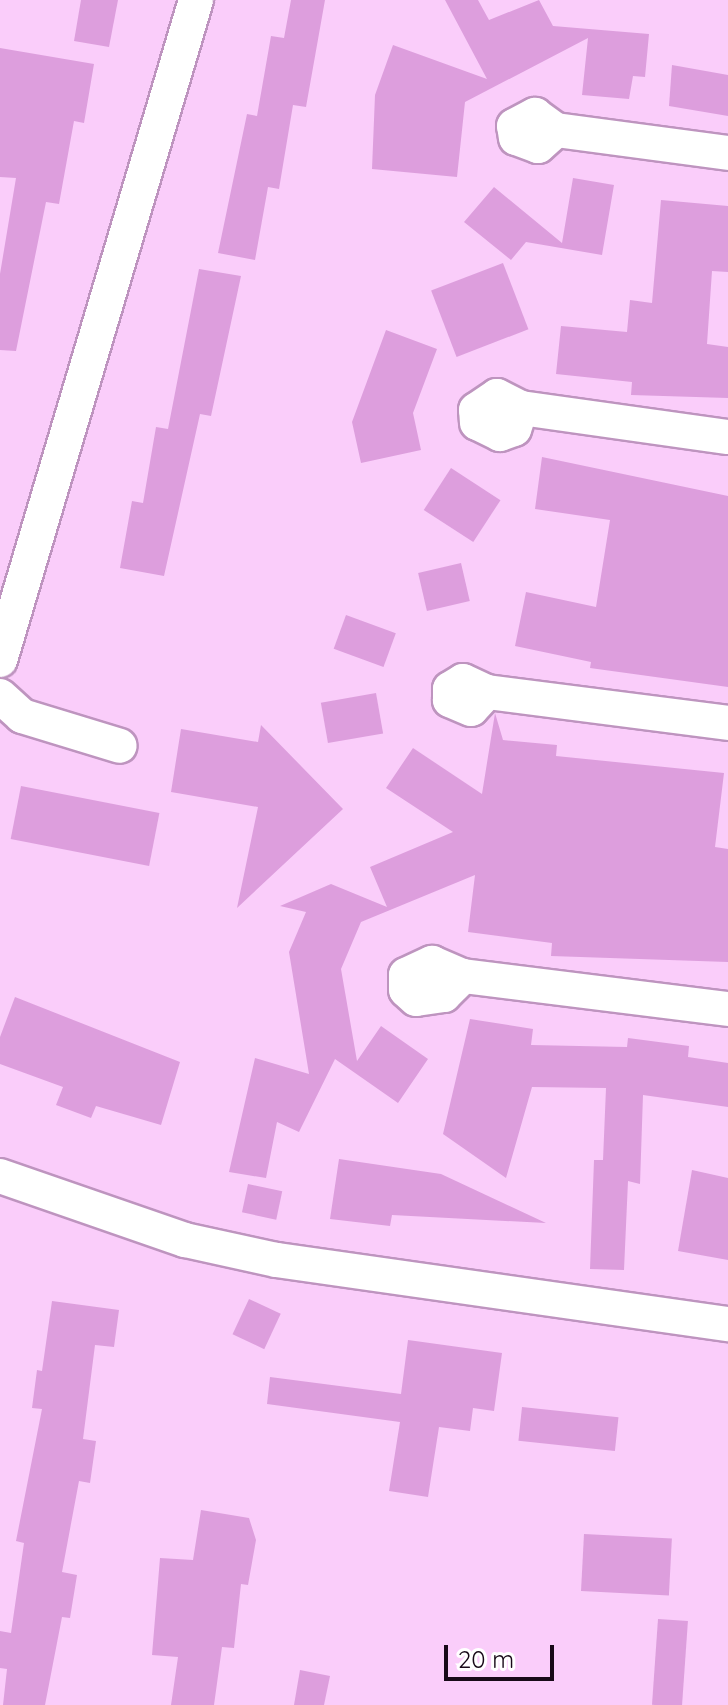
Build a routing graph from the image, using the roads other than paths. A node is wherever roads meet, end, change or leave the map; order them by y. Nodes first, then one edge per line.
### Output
1 (196, 0) edge
2 (556, 130) dead end
3 (728, 153) edge
4 (521, 408) dead end
5 (728, 437) edge
6 (0, 660) edge
7 (487, 692) dead end
8 (0, 696) edge
9 (728, 723) edge
10 (120, 746) dead end
11 (463, 976) dead end
12 (728, 1009) edge
13 (0, 1176) edge
14 (728, 1324) edge

1 - 6 street
2 - 3 street
4 - 5 street
7 - 9 street
8 - 10 street
11 - 12 street
13 - 14 street

